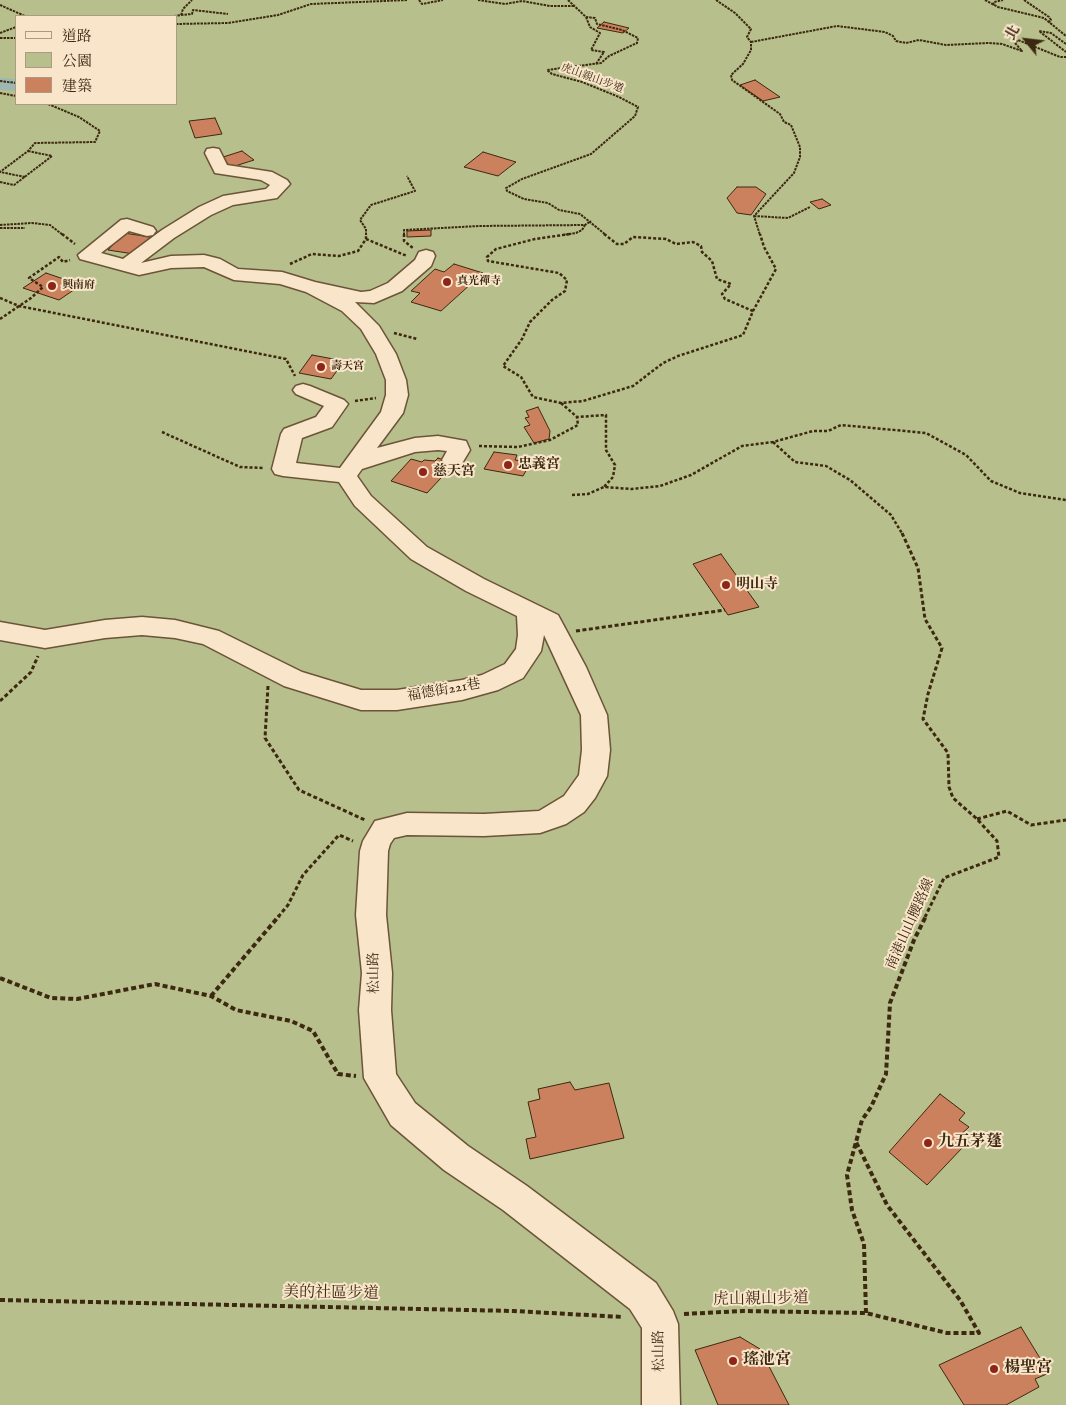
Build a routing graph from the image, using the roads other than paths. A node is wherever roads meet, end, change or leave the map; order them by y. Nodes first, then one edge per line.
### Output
1 (213, 153) dead end
2 (147, 231) dead end
3 (425, 259) road end
4 (126, 266) junction
5 (313, 288) junction
6 (303, 390) road end
7 (456, 453) road end
8 (349, 471) junction
9 (529, 611) junction
10 (0, 631) edge
11 (661, 1405) edge

1 - 4 street
2 - 4 street
3 - 5 street
4 - 5 street
5 - 8 street
6 - 8 street
7 - 8 street
8 - 9 street
9 - 10 street, 福德街221巷
9 - 11 street, 松山路

